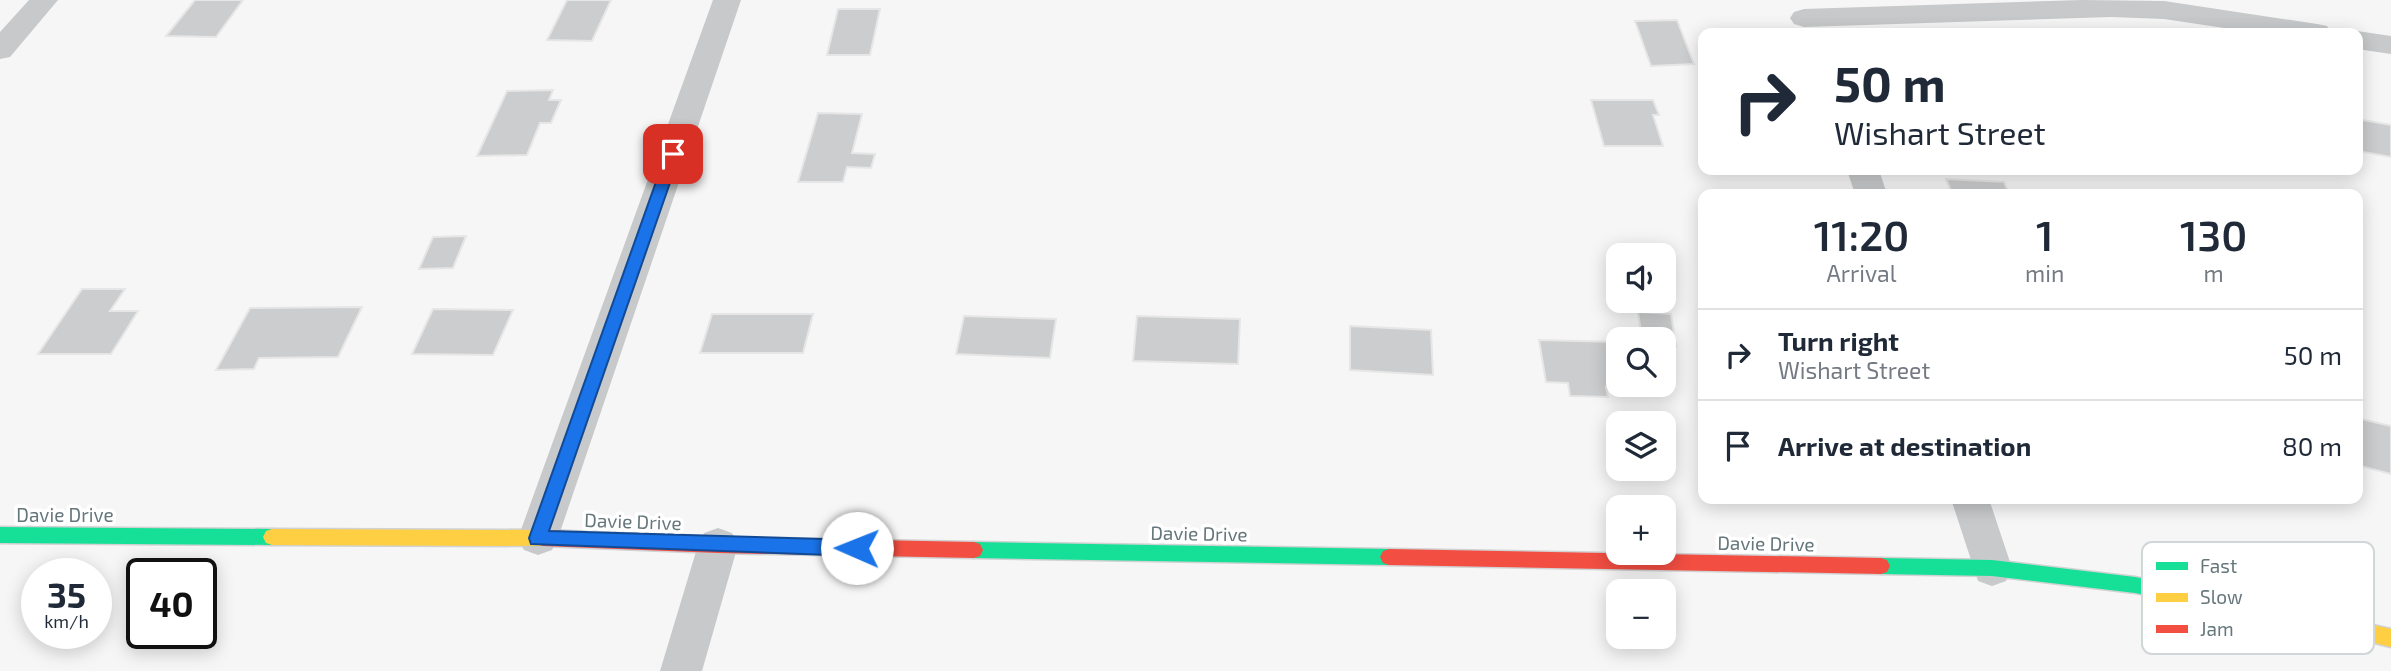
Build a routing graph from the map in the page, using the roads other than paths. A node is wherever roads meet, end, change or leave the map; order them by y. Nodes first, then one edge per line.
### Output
1 (44, 0) edge
2 (727, 0) edge
3 (1801, 17) edge
4 (2284, 28) edge
5 (2363, 41) edge
6 (2391, 45) edge
7 (0, 50) edge
8 (1972, 504) edge
9 (0, 535) edge
10 (538, 538) junction
11 (718, 545) junction
12 (1992, 568) junction
13 (2142, 586) edge
14 (681, 671) edge

1 - 7 street
2 - 10 street
3 - 4 street
5 - 6 street
8 - 12 street
9 - 10 street, Davie Drive
10 - 11 street, Davie Drive
11 - 12 street, Davie Drive
11 - 14 street
12 - 13 street, Davie Drive

